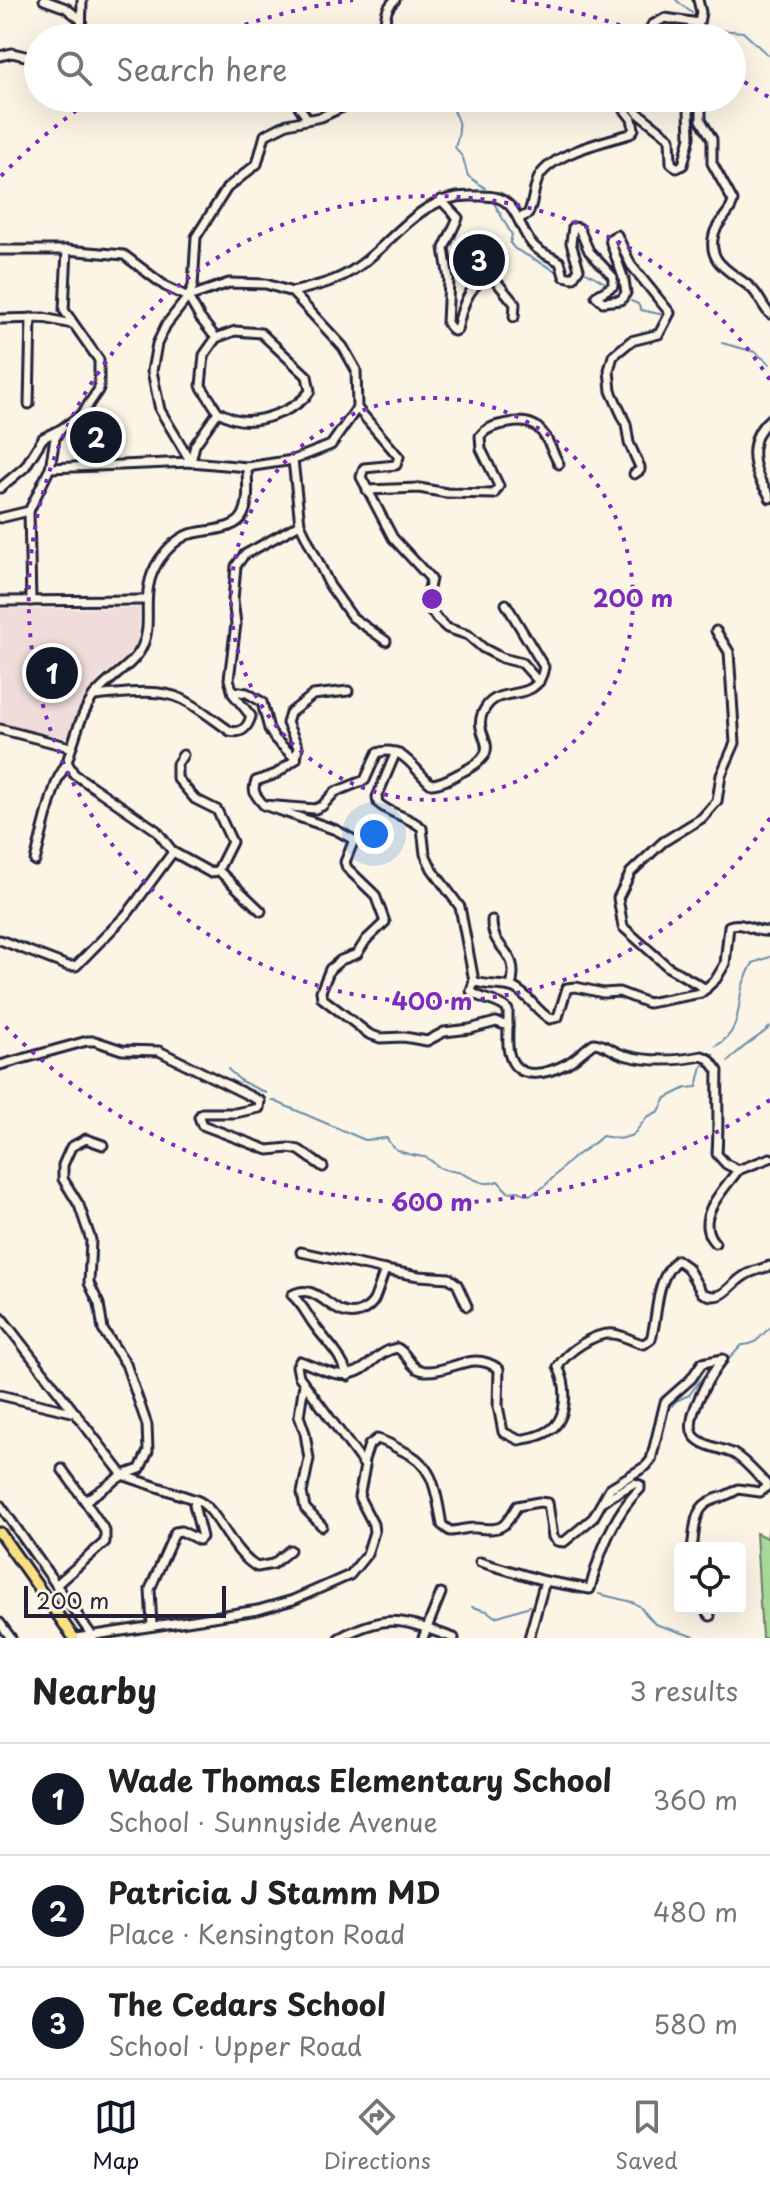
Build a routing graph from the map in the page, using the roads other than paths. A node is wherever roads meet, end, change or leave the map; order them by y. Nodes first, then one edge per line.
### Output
1 (44, 0) edge
2 (82, 0) edge
3 (395, 0) edge
4 (698, 0) edge
5 (80, 19) junction
6 (80, 24) edge
7 (385, 24) edge
8 (654, 24) edge
9 (0, 56) edge
10 (24, 56) edge
11 (303, 112) edge
12 (332, 112) edge
13 (626, 112) edge
14 (637, 112) edge
15 (689, 112) edge
16 (701, 112) edge
17 (307, 118) junction
18 (441, 200) junction
19 (520, 218) junction
20 (0, 250) edge
21 (67, 250) junction
22 (292, 292) junction
23 (188, 297) junction
24 (63, 304) junction
25 (770, 314) edge
26 (514, 317) dead end
27 (31, 318) junction
28 (44, 318) junction
29 (0, 319) edge
30 (72, 324) junction
31 (216, 338) junction
32 (29, 404) dead end
33 (357, 408) junction
34 (218, 412) junction
35 (770, 419) edge
36 (61, 429) junction
37 (39, 445) junction
38 (53, 447) junction
39 (293, 460) junction
40 (191, 462) junction
41 (559, 464) dead end
42 (247, 467) junction
43 (50, 468) junction
44 (634, 474) dead end
45 (0, 488) edge
46 (367, 490) junction
47 (770, 498) edge
48 (29, 511) junction
49 (0, 518) edge
50 (300, 524) junction
51 (146, 600) junction
52 (0, 601) edge
53 (31, 601) junction
54 (506, 604) dead end
55 (716, 631) dead end
56 (386, 641) dead end
57 (539, 682) junction
58 (233, 691) junction
59 (348, 691) dead end
60 (93, 696) junction
61 (0, 729) edge
62 (70, 747) junction
63 (396, 752) junction
64 (183, 755) dead end
65 (296, 759) junction
66 (67, 762) junction
67 (264, 805) junction
68 (173, 852) junction
69 (35, 861) dead end
70 (218, 870) junction
71 (261, 911) dead end
72 (492, 920) dead end
73 (770, 931) edge
74 (0, 940) edge
75 (474, 981) junction
76 (511, 987) junction
77 (706, 989) junction
78 (508, 1026) junction
79 (1, 1064) edge
80 (103, 1145) dead end
81 (770, 1158) edge
82 (323, 1167) dead end
83 (738, 1170) junction
84 (715, 1243) dead end
85 (301, 1252) dead end
86 (770, 1266) edge
87 (385, 1270) junction
88 (467, 1306) dead end
89 (0, 1316) edge
90 (348, 1376) junction
91 (304, 1384) junction
92 (0, 1395) edge
93 (78, 1414) junction
94 (363, 1463) junction
95 (62, 1469) dead end
96 (123, 1475) junction
97 (196, 1500) junction
98 (605, 1500) junction
99 (85, 1501) junction
100 (0, 1505) edge
101 (322, 1526) dead end
102 (0, 1533) edge
103 (693, 1542) edge
104 (290, 1550) dead end
105 (480, 1562) dead end
106 (545, 1581) junction
107 (56, 1585) junction
108 (441, 1593) dead end
109 (0, 1623) edge
110 (152, 1626) junction
111 (428, 1629) junction
112 (93, 1637) edge
113 (11, 1638) edge
114 (75, 1638) edge
115 (339, 1638) edge
116 (423, 1638) edge
117 (454, 1638) edge
118 (529, 1638) edge

1 - 5 street
2 - 5 street
3 - 7 street
4 - 8 street
5 - 6 street
9 - 10 street
11 - 17 street
12 - 17 street
13 - 19 street
14 - 15 street
16 - 25 street
17 - 23 street
18 - 19 street
18 - 22 street
18 - 26 street
19 - 44 street
20 - 21 street
21 - 23 street
21 - 24 street
22 - 23 street
22 - 33 street
23 - 31 street
23 - 40 street
24 - 28 street
24 - 30 street
27 - 28 street
27 - 29 street
27 - 32 street
28 - 30 street
30 - 36 street
31 - 34 street
31 - 34 street
33 - 39 street
33 - 46 street
34 - 40 street
35 - 47 street
36 - 37 street
36 - 38 street
37 - 38 street
37 - 45 street
38 - 43 street
39 - 42 street
39 - 50 street
40 - 42 street
40 - 43 street
41 - 46 street
42 - 51 street
43 - 48 street
46 - 57 street
48 - 49 street
48 - 53 street
50 - 56 street
50 - 58 street
51 - 53 street
51 - 60 street
52 - 53 street
54 - 57 street
55 - 77 street
57 - 63 street
58 - 60 street
58 - 65 street
59 - 65 street
60 - 62 street
61 - 62 street
62 - 66 street
63 - 67 street
63 - 75 street
64 - 70 street
65 - 67 street
66 - 68 street
66 - 69 street
67 - 78 street
68 - 70 street
68 - 74 street
70 - 71 street
72 - 76 street
73 - 77 street
75 - 76 street
75 - 78 street
76 - 77 street
78 - 83 street
79 - 82 street
80 - 96 street
81 - 83 street
83 - 84 street
85 - 87 street
86 - 90 street
87 - 88 street
87 - 90 street
89 - 93 street
90 - 91 street
91 - 94 street
91 - 101 street
92 - 93 street
93 - 96 street
94 - 98 street
94 - 110 street
95 - 99 street
96 - 97 street
96 - 99 street
97 - 104 street
97 - 110 street
98 - 103 street
98 - 106 street
99 - 107 street
100 - 107 street
102 - 114 main road
105 - 106 street
106 - 118 street
107 - 112 street
108 - 111 street
109 - 113 street
110 - 112 street
111 - 115 street
111 - 116 street
111 - 117 street
112 - 114 street

